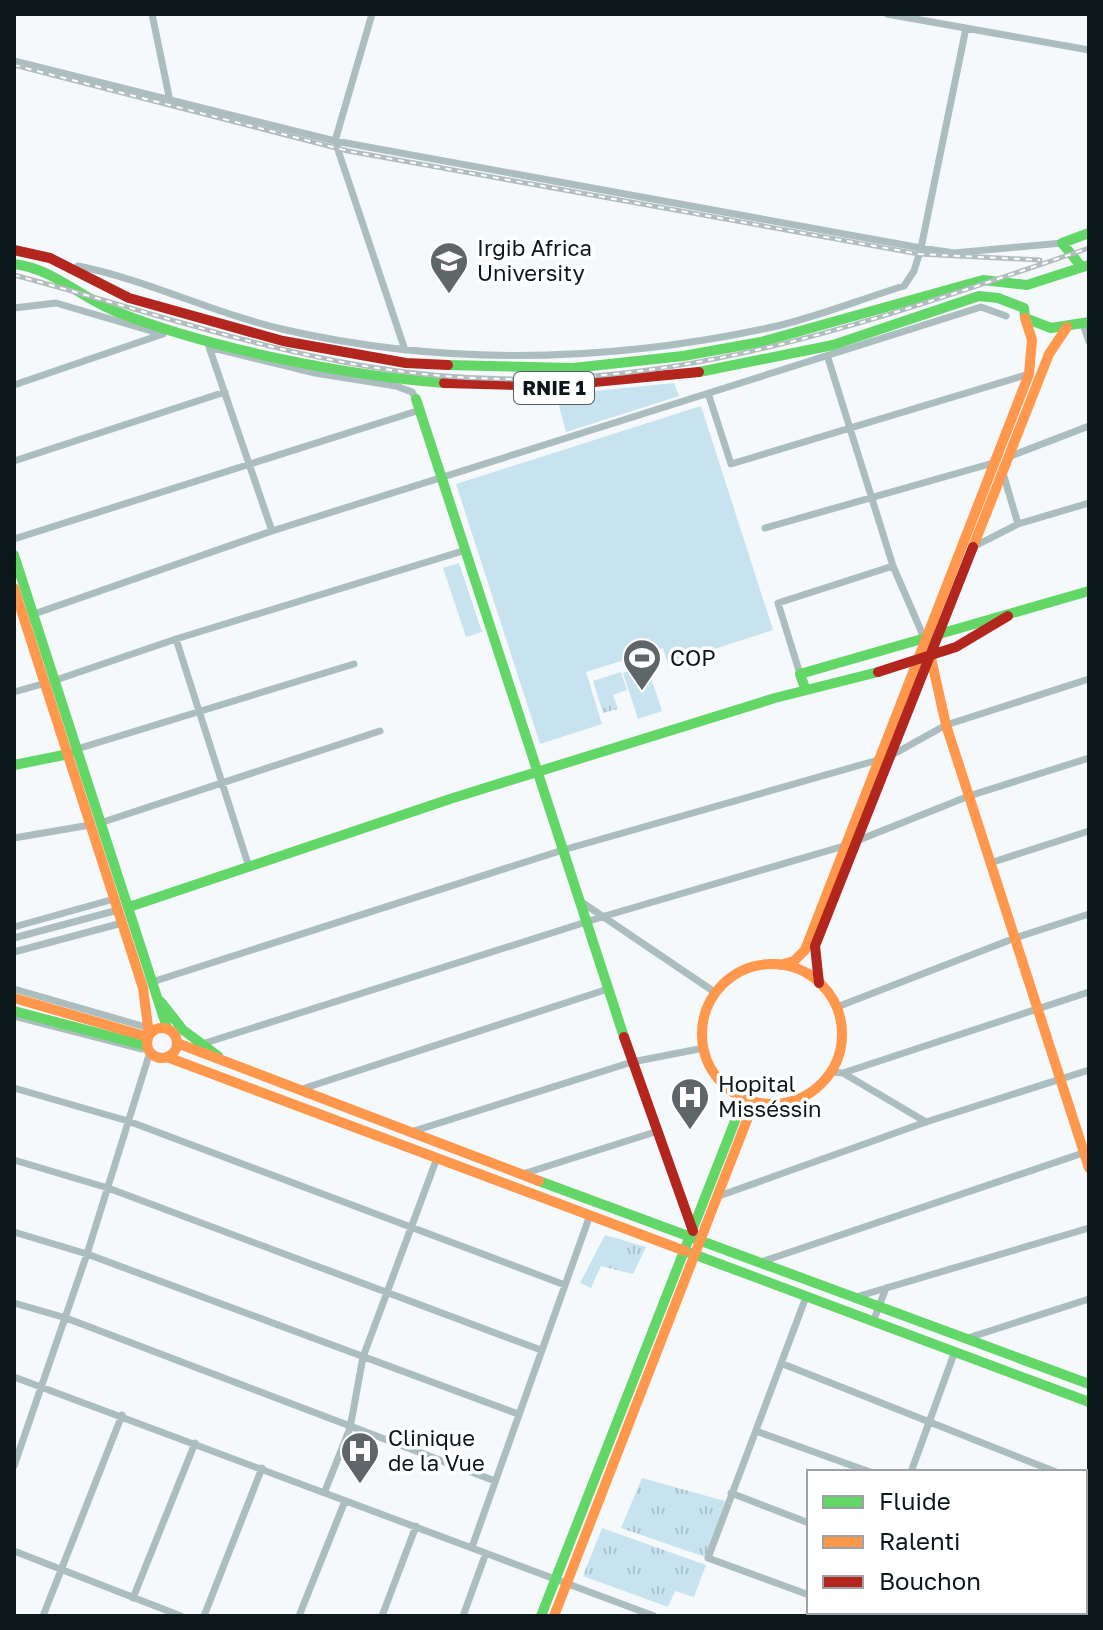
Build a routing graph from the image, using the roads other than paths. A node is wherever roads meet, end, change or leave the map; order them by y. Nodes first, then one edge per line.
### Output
1 (152, 14) edge
2 (372, 14) edge
3 (887, 14) edge
4 (966, 28) junction
5 (1089, 50) edge
6 (14, 61) edge
7 (170, 101) junction
8 (335, 141) junction
9 (1089, 233) edge
10 (1064, 247) junction
11 (921, 248) junction
12 (14, 250) edge
13 (63, 263) junction
14 (14, 264) edge
15 (1085, 266) edge
16 (1063, 273) junction
17 (1043, 283) junction
18 (171, 296) junction
19 (14, 308) edge
20 (167, 310) junction
21 (1025, 313) junction
22 (1006, 316) dead end
23 (1086, 323) edge
24 (1067, 327) junction
25 (165, 334) junction
26 (1089, 342) edge
27 (209, 347) junction
28 (405, 350) junction
29 (828, 358) junction
30 (1029, 374) junction
31 (14, 385) edge
32 (225, 392) junction
33 (709, 396) junction
34 (418, 404) junction
35 (1089, 426) edge
36 (849, 427) junction
37 (1008, 457) junction
38 (14, 461) edge
39 (993, 463) junction
40 (249, 464) junction
41 (1002, 471) junction
42 (442, 479) junction
43 (871, 496) junction
44 (1089, 503) edge
45 (1018, 524) junction
46 (765, 528) dead end
47 (272, 531) junction
48 (14, 539) edge
49 (973, 547) junction
50 (466, 550) junction
51 (14, 555) edge
52 (893, 566) junction
53 (14, 588) edge
54 (1089, 591) edge
55 (24, 615) edge
56 (1008, 616) junction
57 (938, 636) junction
58 (176, 639) junction
59 (925, 640) junction
60 (931, 656) junction
61 (915, 660) junction
62 (354, 664) dead end
63 (800, 674) junction
64 (1089, 679) edge
65 (50, 682) junction
66 (805, 688) junction
67 (14, 692) edge
68 (199, 711) junction
69 (946, 725) junction
70 (380, 731) dead end
71 (73, 752) junction
72 (892, 755) junction
73 (1089, 758) edge
74 (878, 760) junction
75 (14, 765) edge
76 (538, 772) junction
77 (222, 783) junction
78 (969, 796) junction
79 (95, 824) junction
80 (1089, 831) edge
81 (14, 838) edge
82 (859, 840) junction
83 (844, 846) junction
84 (563, 850) junction
85 (990, 863) junction
86 (248, 864) junction
87 (580, 901) junction
88 (120, 906) junction
89 (1089, 914) edge
90 (605, 916) junction
91 (586, 922) junction
92 (122, 923) junction
93 (14, 927) edge
94 (14, 938) edge
95 (1015, 938) junction
96 (14, 952) edge
97 (780, 965) junction
98 (152, 982) junction
99 (819, 983) junction
100 (14, 989) edge
101 (608, 989) junction
102 (1089, 992) edge
103 (716, 993) junction
104 (156, 994) junction
105 (14, 998) edge
106 (837, 1007) junction
107 (1038, 1009) junction
108 (14, 1014) edge
109 (167, 1028) junction
110 (149, 1041) junction
111 (177, 1043) junction
112 (202, 1044) junction
113 (704, 1048) junction
114 (167, 1057) junction
115 (632, 1062) junction
116 (244, 1069) junction
117 (1089, 1070) edge
118 (831, 1072) junction
119 (843, 1073) junction
120 (1060, 1079) junction
121 (14, 1088) edge
122 (300, 1090) junction
123 (749, 1100) junction
124 (128, 1121) junction
125 (926, 1122) junction
126 (412, 1132) junction
127 (655, 1132) junction
128 (1086, 1152) edge
129 (437, 1158) junction
130 (14, 1160) edge
131 (1089, 1168) edge
132 (526, 1173) junction
133 (108, 1188) junction
134 (719, 1196) junction
135 (590, 1215) junction
136 (411, 1228) junction
137 (1089, 1228) edge
138 (14, 1232) edge
139 (691, 1234) junction
140 (702, 1242) junction
141 (684, 1252) junction
142 (87, 1254) junction
143 (695, 1257) junction
144 (758, 1263) junction
145 (565, 1285) junction
146 (886, 1288) junction
147 (387, 1292) junction
148 (806, 1297) junction
149 (856, 1297) junction
150 (1089, 1299) edge
151 (14, 1303) edge
152 (880, 1305) junction
153 (66, 1318) junction
154 (873, 1322) junction
155 (968, 1338) junction
156 (541, 1350) junction
157 (955, 1351) junction
158 (363, 1357) junction
159 (783, 1364) junction
160 (14, 1377) edge
161 (1089, 1384) edge
162 (42, 1385) junction
163 (1089, 1402) edge
164 (518, 1414) junction
165 (122, 1415) junction
166 (929, 1423) junction
167 (350, 1428) junction
168 (756, 1431) junction
169 (195, 1443) junction
170 (14, 1466) edge
171 (262, 1468) junction
172 (864, 1470) edge
173 (912, 1470) edge
174 (1051, 1470) edge
175 (495, 1481) junction
176 (325, 1491) junction
177 (731, 1493) junction
178 (345, 1501) junction
179 (807, 1522) edge
180 (416, 1526) junction
181 (472, 1547) junction
182 (14, 1551) edge
183 (486, 1553) junction
184 (61, 1570) junction
185 (561, 1581) junction
186 (807, 1594) edge
187 (133, 1598) junction
188 (636, 1613) edge
189 (43, 1616) edge
190 (181, 1616) edge
191 (204, 1616) edge
192 (299, 1616) edge
193 (382, 1616) edge
194 (463, 1616) edge
195 (541, 1616) edge
196 (554, 1616) edge
197 (654, 1616) edge

1 - 7 street
2 - 8 street
3 - 4 street
4 - 5 street
4 - 11 street
6 - 7 street
7 - 8 street
8 - 11 street
8 - 28 street
9 - 10 main road
10 - 11 street
10 - 15 main road
10 - 16 main road
11 - 28 street
12 - 13 main road, RNIE 1
13 - 18 street
13 - 20 main road, RNIE 1
14 - 21 main road, RNIE 1
15 - 16 main road, RNIE 1
16 - 17 main road, RNIE 1
17 - 20 main road, RNIE 1
17 - 21 main road, RNIE 1
18 - 20 street
18 - 28 street
19 - 25 street
21 - 24 main road, RNIE 1
21 - 30 main road
22 - 29 street
23 - 24 main road, RNIE 1
23 - 26 street
24 - 37 main road
25 - 27 street
25 - 31 street
27 - 32 street
27 - 34 street
29 - 33 street
29 - 36 street
30 - 36 street
30 - 39 main road
32 - 38 street
32 - 40 street
33 - 36 street
33 - 42 street
34 - 40 street
34 - 42 main road
35 - 37 street
36 - 43 street
37 - 41 main road
39 - 43 street
39 - 59 main road
40 - 47 street
40 - 48 street
41 - 45 street
41 - 49 main road
42 - 47 street
42 - 50 main road
43 - 46 street
43 - 52 street
44 - 45 street
45 - 49 street
47 - 55 street
49 - 57 main road
50 - 58 street
50 - 76 main road
51 - 55 main road
52 - 59 street
52 - 63 street
53 - 55 main road
54 - 56 main road
55 - 65 main road
56 - 57 main road
56 - 60 main road
57 - 59 main road
57 - 60 main road
58 - 65 street
58 - 68 street
59 - 61 main road
59 - 63 main road
60 - 61 main road
60 - 69 main road
60 - 72 main road
61 - 66 main road
61 - 74 main road
62 - 68 street
63 - 66 main road
64 - 69 street
65 - 67 street
65 - 71 main road
66 - 76 main road
68 - 71 street
68 - 77 street
69 - 72 street
69 - 78 main road
70 - 77 street
71 - 75 main road
71 - 79 main road
72 - 82 main road
73 - 78 street
74 - 83 main road
74 - 84 street
76 - 84 main road
76 - 86 main road
77 - 79 street
77 - 86 street
78 - 82 street
78 - 85 main road
79 - 81 street
79 - 88 main road
79 - 88 main road
80 - 85 street
82 - 99 main road
83 - 90 street
83 - 97 main road
84 - 87 main road
84 - 98 street
85 - 95 main road
86 - 88 main road
87 - 90 street
87 - 91 main road
88 - 92 main road
88 - 93 street
88 - 94 street
88 - 98 main road
89 - 95 street
90 - 91 street
90 - 103 street
91 - 101 main road
91 - 112 street
92 - 96 street
92 - 110 main road
95 - 106 street
95 - 107 main road
97 - 99 main road
97 - 103 main road
98 - 104 main road
99 - 106 main road
100 - 110 street
101 - 115 main road
101 - 122 street
102 - 107 street
103 - 113 main road
104 - 109 main road
104 - 112 main road
105 - 110 main road
106 - 118 main road
107 - 119 street
107 - 120 main road
108 - 110 main road
109 - 110 main road
109 - 111 main road
110 - 114 main road
110 - 124 street
111 - 114 main road
111 - 116 main road
112 - 116 main road
113 - 115 street
113 - 123 main road
114 - 129 main road
115 - 126 street
115 - 127 main road
116 - 122 main road
117 - 120 street
118 - 119 street
118 - 123 main road
119 - 125 street
120 - 125 street
120 - 128 main road
121 - 124 street
122 - 126 main road
123 - 134 main road
123 - 139 main road
124 - 133 street
124 - 136 street
125 - 134 street
126 - 132 main road
127 - 132 street
127 - 139 main road
128 - 131 main road
128 - 144 street
129 - 135 main road
129 - 136 street
130 - 133 street
132 - 139 main road
133 - 142 street
133 - 147 street
134 - 140 main road
135 - 141 main road
135 - 145 street
136 - 145 street
136 - 147 street
137 - 146 street
138 - 142 street
139 - 140 main road
139 - 141 main road
140 - 143 main road
140 - 144 main road
141 - 143 main road
141 - 185 main road
142 - 153 street
142 - 158 street
143 - 148 main road
143 - 185 main road
144 - 149 main road
145 - 156 street
146 - 149 street
146 - 152 street
147 - 156 street
147 - 158 street
148 - 154 main road
148 - 159 street
149 - 152 main road
150 - 155 street
151 - 153 street
152 - 154 street
152 - 155 main road
153 - 162 street
153 - 167 street
154 - 157 main road
155 - 161 main road
156 - 164 street
157 - 163 main road
157 - 166 street
158 - 164 street
158 - 167 street
159 - 166 street
159 - 168 street
160 - 162 street
162 - 165 street
162 - 170 street
164 - 175 street
165 - 169 street
165 - 184 street
166 - 173 street
166 - 174 street
167 - 175 street
167 - 176 street
168 - 172 street
168 - 177 street
169 - 171 street
169 - 187 street
171 - 176 street
171 - 191 street
175 - 181 street
176 - 178 street
177 - 179 street
177 - 186 street
178 - 180 street
178 - 192 street
180 - 181 street
180 - 193 street
181 - 183 street
182 - 184 street
183 - 185 street
183 - 194 street
184 - 187 street
184 - 189 street
185 - 188 street
185 - 195 main road
185 - 196 main road
187 - 190 street
188 - 197 street

